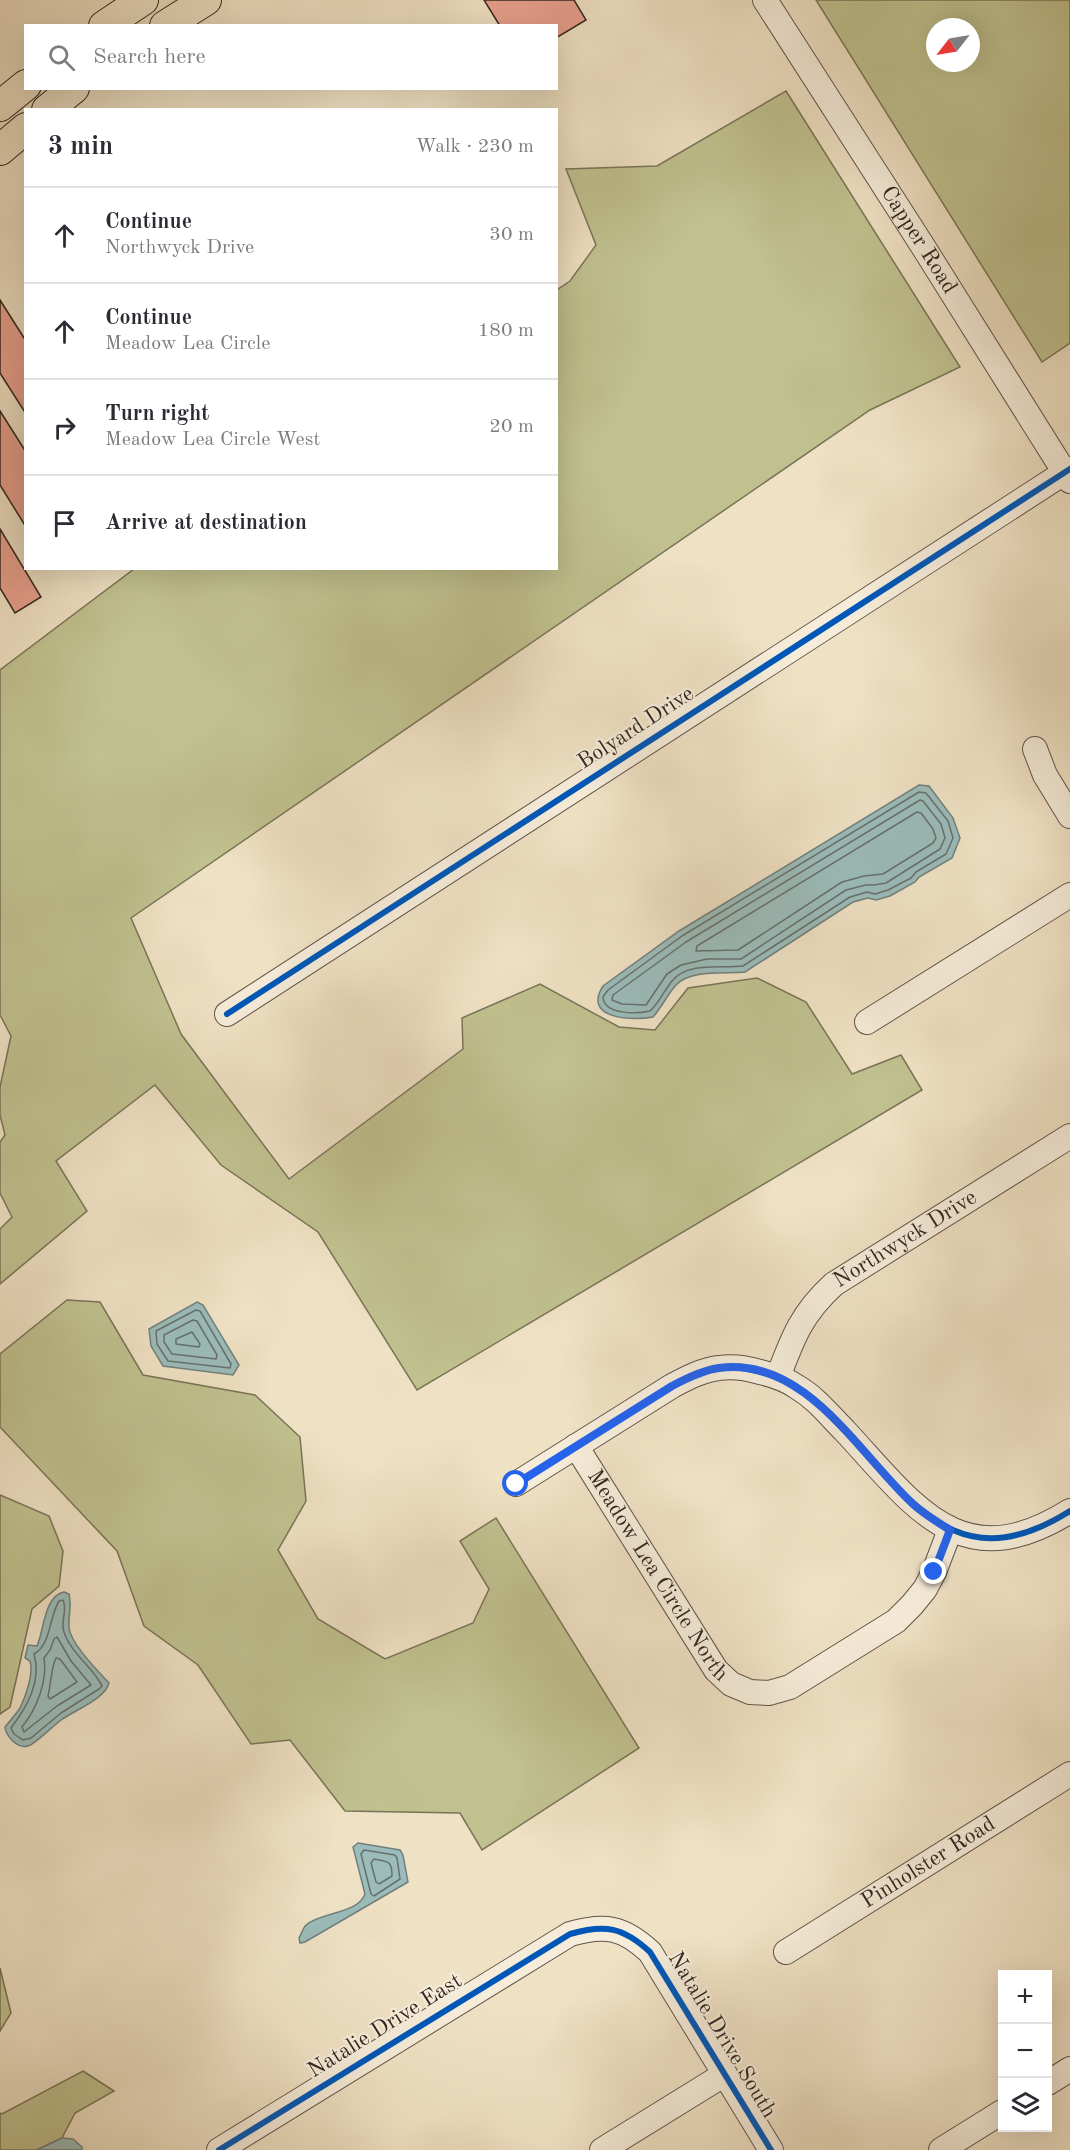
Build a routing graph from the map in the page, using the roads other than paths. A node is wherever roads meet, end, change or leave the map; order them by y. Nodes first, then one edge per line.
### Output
1 (206, 0) edge
2 (765, 0) edge
3 (168, 24) edge
4 (24, 87) edge
5 (72, 90) edge
6 (0, 106) edge
7 (49, 108) edge
8 (24, 130) edge
9 (0, 150) edge
10 (1068, 474) edge
11 (1035, 749) dead end
12 (1070, 816) edge
13 (1070, 895) edge
14 (227, 1014) dead end
15 (867, 1022) dead end
16 (1070, 1136) edge
17 (778, 1377) junction
18 (576, 1446) junction
19 (516, 1484) dead end
20 (1070, 1511) edge
21 (950, 1530) junction
22 (1070, 1774) edge
23 (570, 1934) joint
24 (786, 1952) dead end
25 (1070, 2069) edge
26 (724, 2074) junction
27 (1052, 2080) edge
28 (998, 2114) edge
29 (219, 2150) edge
30 (602, 2150) edge
31 (771, 2150) edge
32 (941, 2150) edge

1 - 3 main road
2 - 10 street, Capper Road
4 - 6 main road
5 - 7 main road
8 - 9 main road
10 - 14 street, Bolyard Drive
11 - 12 street
13 - 15 street
16 - 17 street, Northwyck Drive
17 - 18 street
17 - 21 street
18 - 19 street
18 - 21 street, Meadow Lea Circle North
20 - 21 street
22 - 24 street, Pinholster Road
23 - 26 street, Natalie Drive South
23 - 29 street, Natalie Drive East
25 - 27 street
26 - 30 street
26 - 31 street, Natalie Drive South
28 - 32 street

